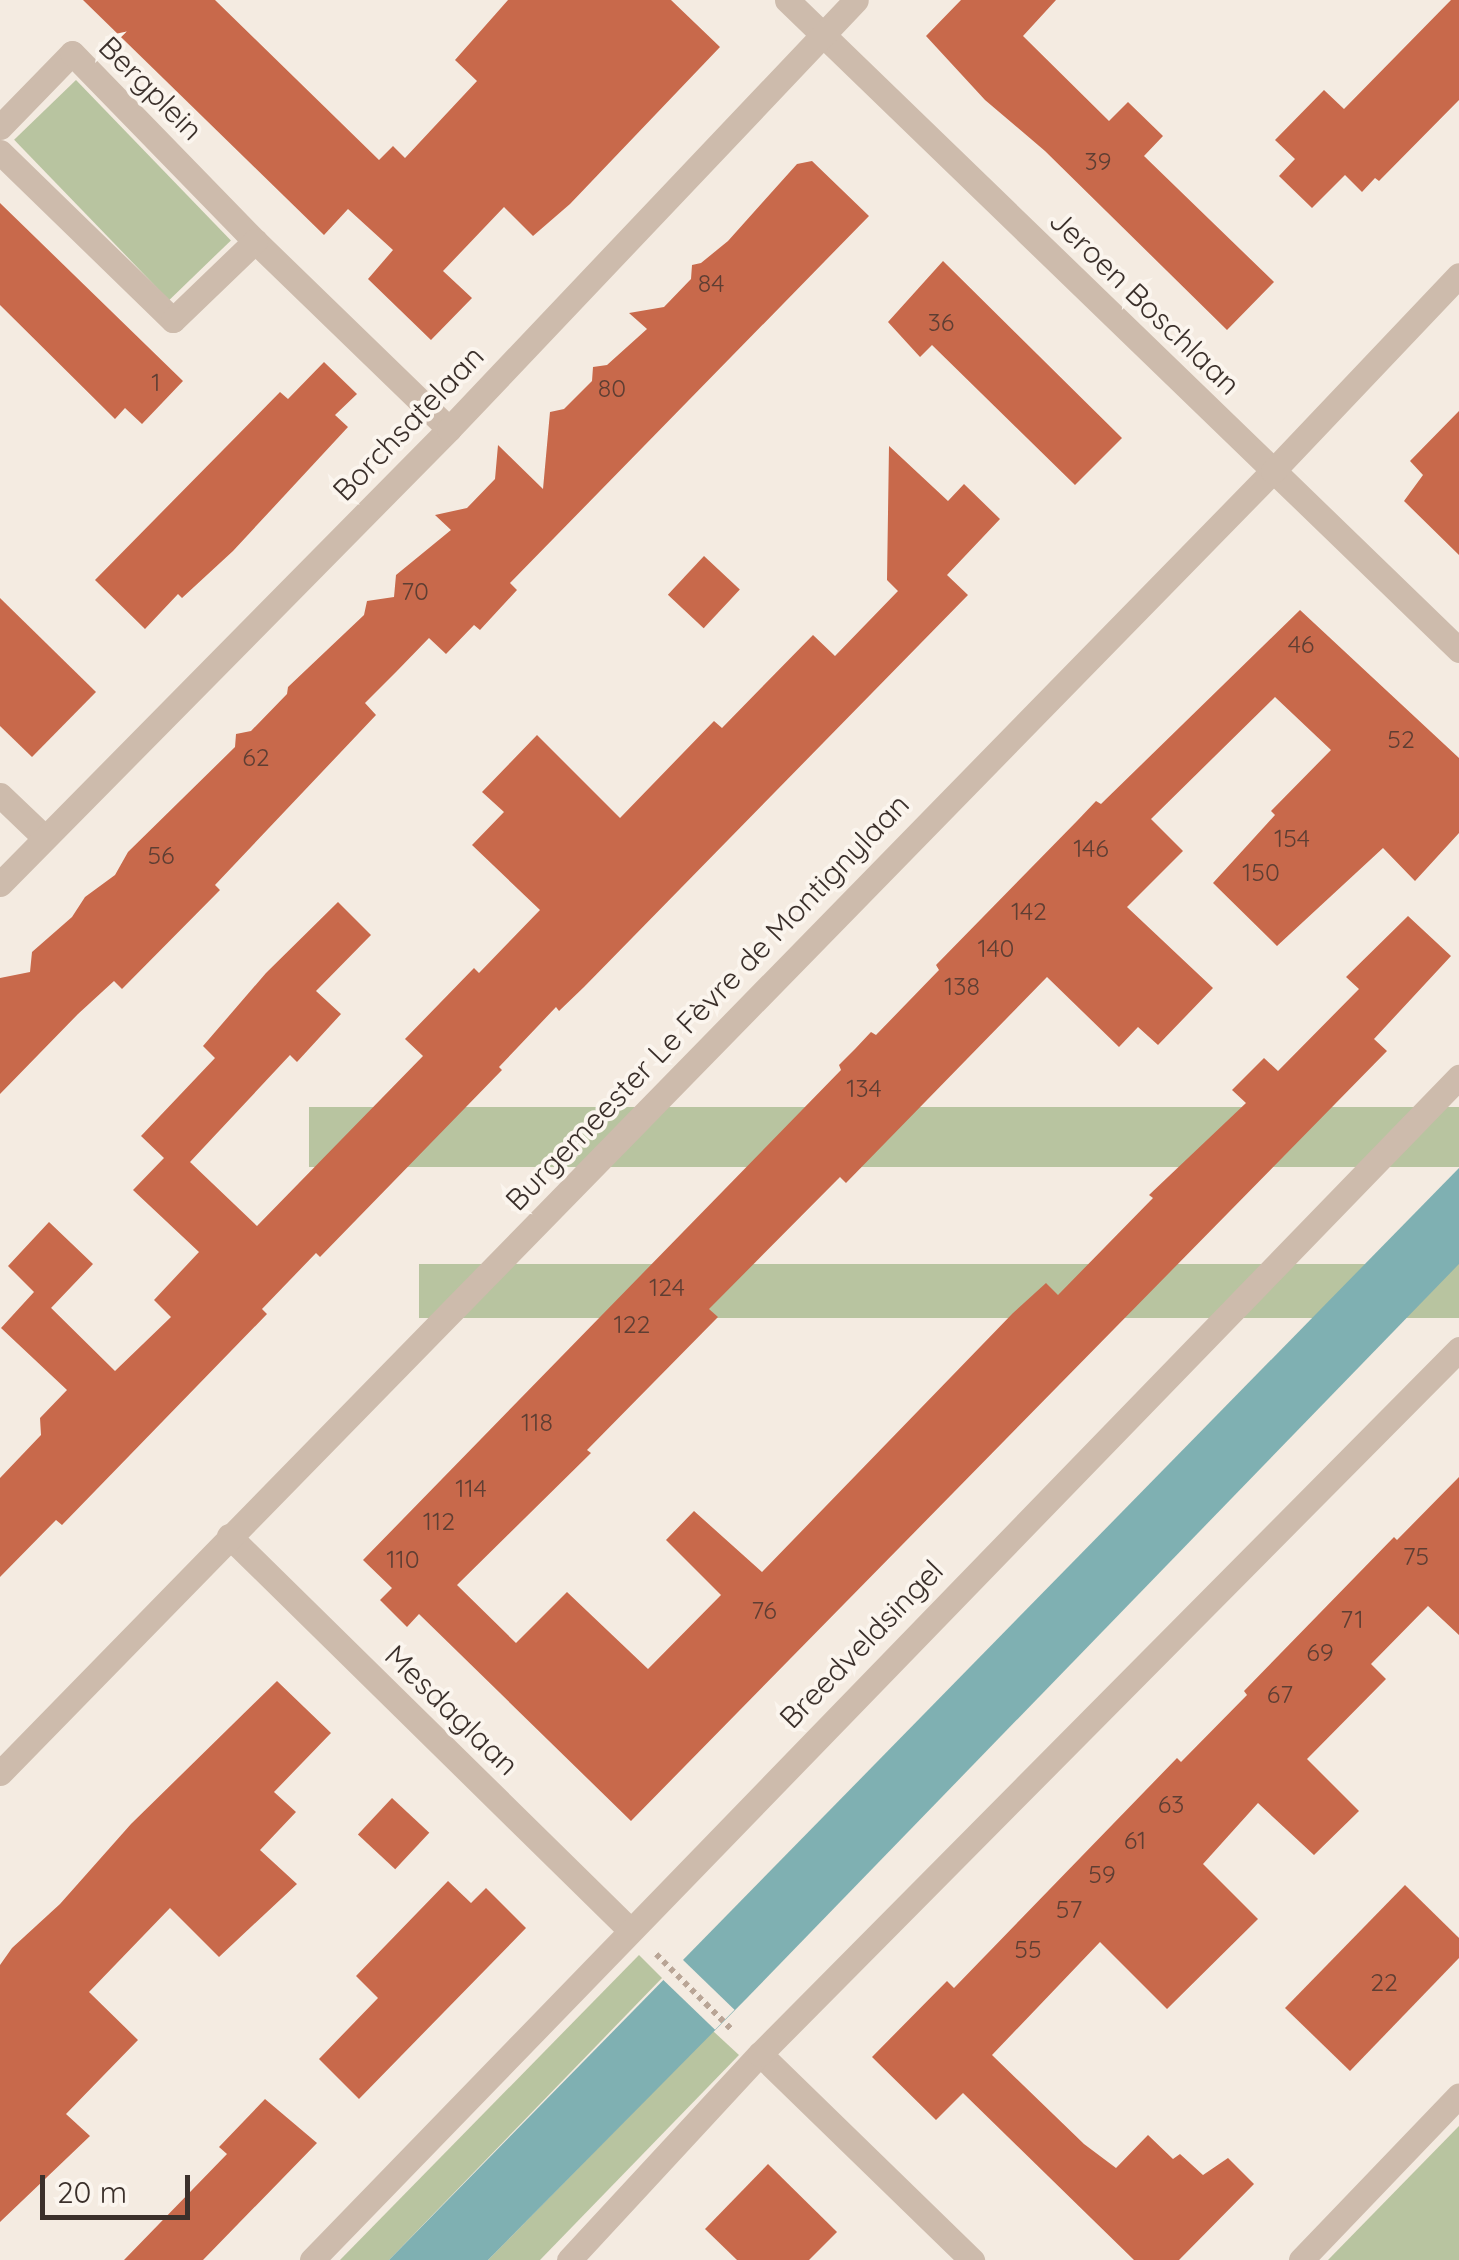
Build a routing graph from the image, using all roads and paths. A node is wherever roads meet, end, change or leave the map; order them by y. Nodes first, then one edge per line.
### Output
1 (787, 0) edge
2 (856, 0) edge
3 (822, 34) junction
4 (0, 127) edge
5 (0, 152) edge
6 (255, 240) junction
7 (1459, 275) edge
8 (450, 429) junction
9 (1273, 471) junction
10 (1459, 650) edge
11 (0, 795) edge
12 (44, 837) junction
13 (0, 884) edge
14 (1459, 1077) edge
15 (1459, 1349) edge
16 (230, 1536) junction
17 (0, 1773) edge
18 (630, 1930) junction
19 (672, 1968) dead end
20 (722, 2021) dead end
21 (760, 2054) junction
22 (1459, 2096) edge
23 (312, 2260) edge
24 (568, 2260) edge
25 (972, 2260) edge
26 (1301, 2260) edge

1 - 3 street, Jeroen Boschlaan
2 - 3 street, Borchsatelaan
3 - 8 street, Borchsatelaan
3 - 9 street, Jeroen Boschlaan
4 - 6 street, Bergplein
5 - 6 street
6 - 8 street, Bergplein
7 - 9 street, Burgemeester Le Fèvre de Montignylaan
8 - 12 street, Borchsatelaan
9 - 10 street, Jeroen Boschlaan
9 - 16 street, Burgemeester Le Fèvre de Montignylaan
11 - 12 street
12 - 13 street, Borchsatelaan
14 - 18 street, Breedveldsingel
15 - 21 street
16 - 17 street, Burgemeester Le Fèvre de Montignylaan
16 - 18 street, Mesdaglaan
18 - 23 street, Breedveldsingel
19 - 20 path
21 - 24 street
21 - 25 street
22 - 26 street

